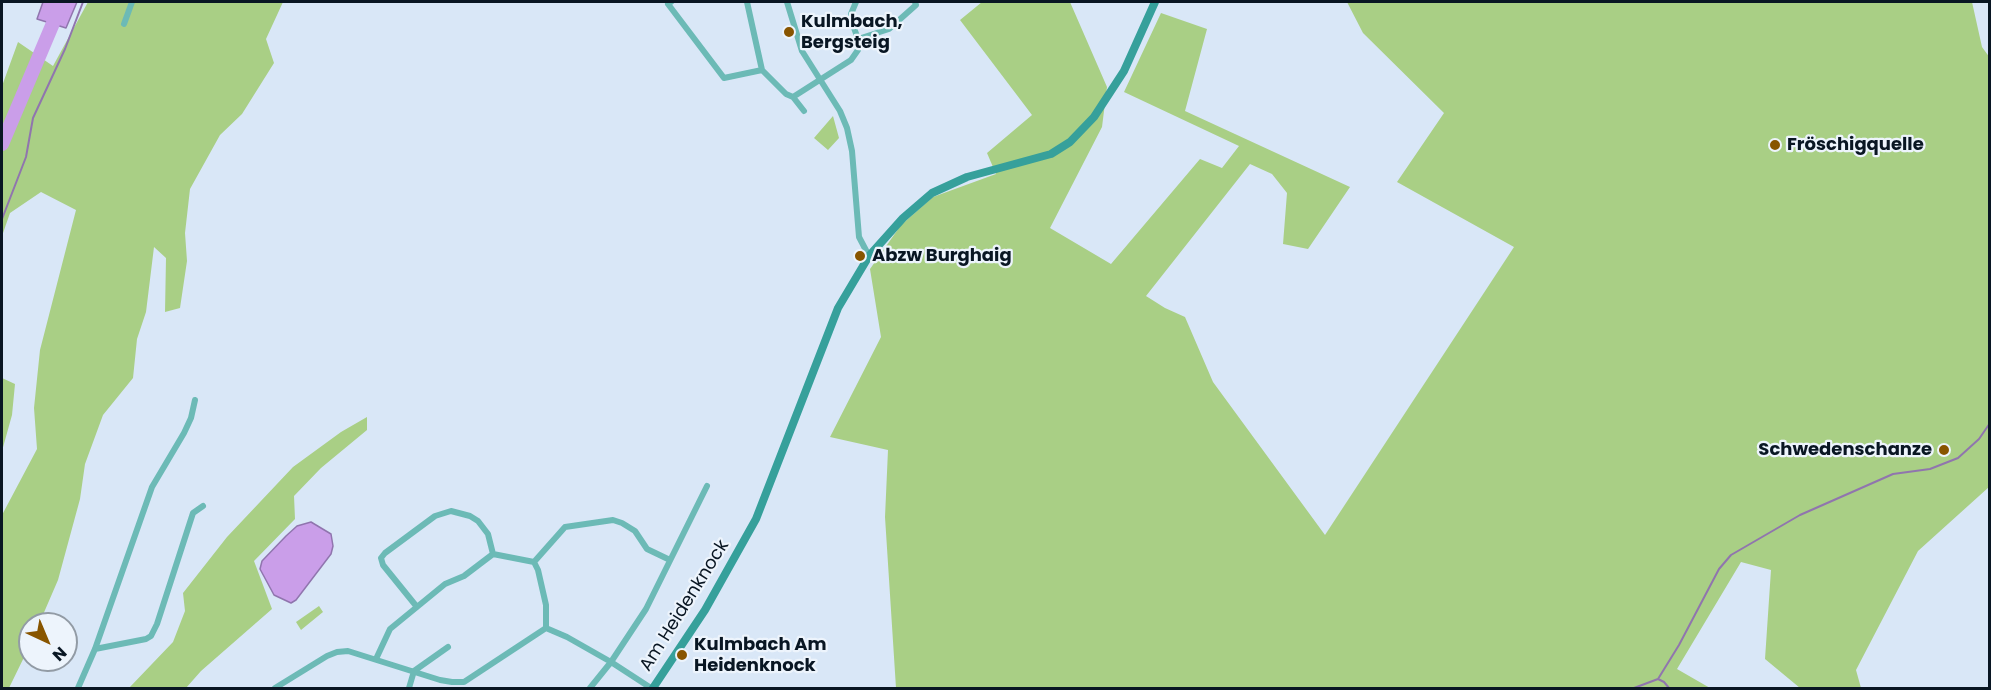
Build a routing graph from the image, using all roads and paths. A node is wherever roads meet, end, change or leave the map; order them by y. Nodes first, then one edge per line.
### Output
1 (132, 2) edge
2 (670, 2) edge
3 (747, 2) edge
4 (787, 2) edge
5 (856, 2) edge
6 (915, 2) edge
7 (1155, 2) edge
8 (124, 24) dead end
9 (858, 39) junction
10 (762, 70) junction
11 (819, 80) junction
12 (793, 97) junction
13 (804, 111) dead end
14 (869, 256) junction
15 (195, 400) dead end
16 (707, 486) dead end
17 (203, 506) dead end
18 (494, 554) junction
19 (670, 560) junction
20 (534, 562) junction
21 (417, 607) junction
22 (546, 628) junction
23 (447, 646) dead end
24 (95, 649) junction
25 (376, 659) junction
26 (611, 662) junction
27 (414, 671) junction
28 (78, 688) edge
29 (275, 688) edge
30 (409, 688) edge
31 (591, 688) edge
32 (652, 688) edge

1 - 8 street
2 - 10 street
3 - 10 street
4 - 11 street
5 - 9 street
6 - 9 street
7 - 14 street, Am Heidenknock
9 - 11 street
10 - 12 street
11 - 12 street
11 - 14 street
12 - 13 street
14 - 32 street, Am Heidenknock
15 - 24 street
16 - 19 street
17 - 24 street
18 - 20 street
18 - 21 street
18 - 21 street
19 - 20 street
19 - 26 street
20 - 22 street
21 - 25 street
22 - 26 street
22 - 27 street
23 - 27 street
24 - 28 street
25 - 27 street
25 - 29 street
26 - 31 street
26 - 32 street
27 - 30 street

